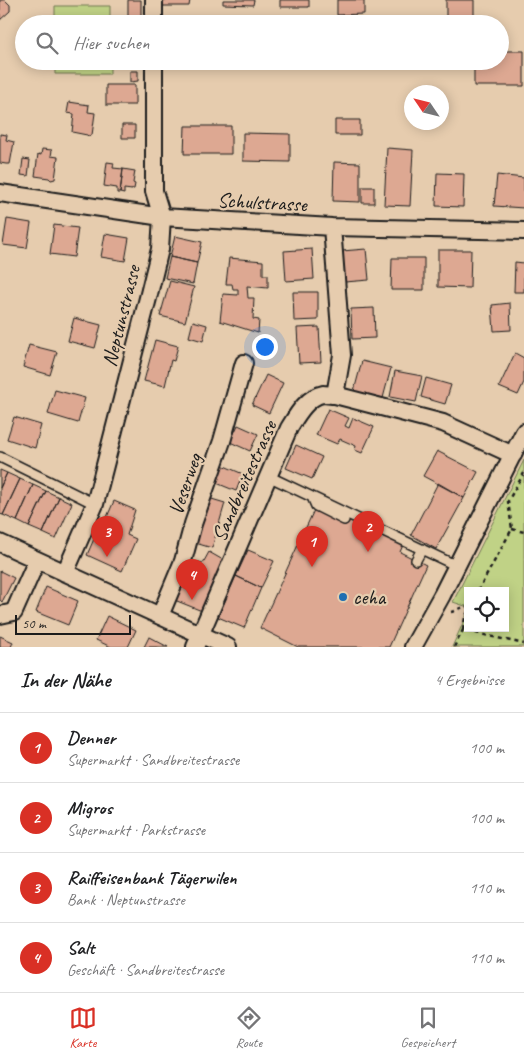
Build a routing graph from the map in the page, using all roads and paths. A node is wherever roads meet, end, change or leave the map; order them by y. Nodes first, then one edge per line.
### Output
1 (154, 0) edge
2 (154, 15) edge
3 (154, 70) edge
4 (0, 193) edge
5 (162, 217) junction
6 (332, 227) junction
7 (524, 231) edge
8 (244, 363) dead end
9 (335, 395) junction
10 (524, 432) edge
11 (513, 455) junction
12 (0, 457) edge
13 (524, 473) edge
14 (268, 476) junction
15 (312, 497) junction
16 (95, 504) junction
17 (344, 520) dead end
18 (512, 530) junction
19 (524, 532) edge
20 (0, 543) edge
21 (422, 549) junction
22 (37, 560) junction
23 (416, 560) dead end
24 (457, 566) junction
25 (65, 573) junction
26 (480, 587) edge
27 (464, 607) edge
28 (447, 612) dead end
29 (0, 615) edge
30 (160, 616) junction
31 (464, 625) edge
32 (463, 630) junction
33 (198, 641) edge
34 (524, 644) edge
35 (228, 647) edge
36 (413, 647) edge
37 (454, 647) edge

1 - 2 street
3 - 5 street, Neptunstrasse
4 - 5 street, Schulstrasse
5 - 6 street, Schulstrasse
5 - 16 street, Neptunstrasse
6 - 7 street, Schulstrasse
6 - 9 street
8 - 30 street, Veserweg
9 - 11 street, Sandbreitestrasse
9 - 14 street, Sandbreitestrasse
10 - 11 street
11 - 24 street
12 - 16 lane
13 - 18 path
14 - 15 lane
14 - 33 street, Sandbreitestrasse
15 - 17 lane
15 - 21 lane
16 - 25 street, Neptunstrasse
18 - 19 path
18 - 26 path
20 - 22 street
21 - 23 lane
21 - 24 lane
22 - 25 street
22 - 29 street
24 - 36 street
25 - 30 street
27 - 28 path
30 - 33 street
31 - 32 path
32 - 34 path
32 - 37 path
33 - 35 street

